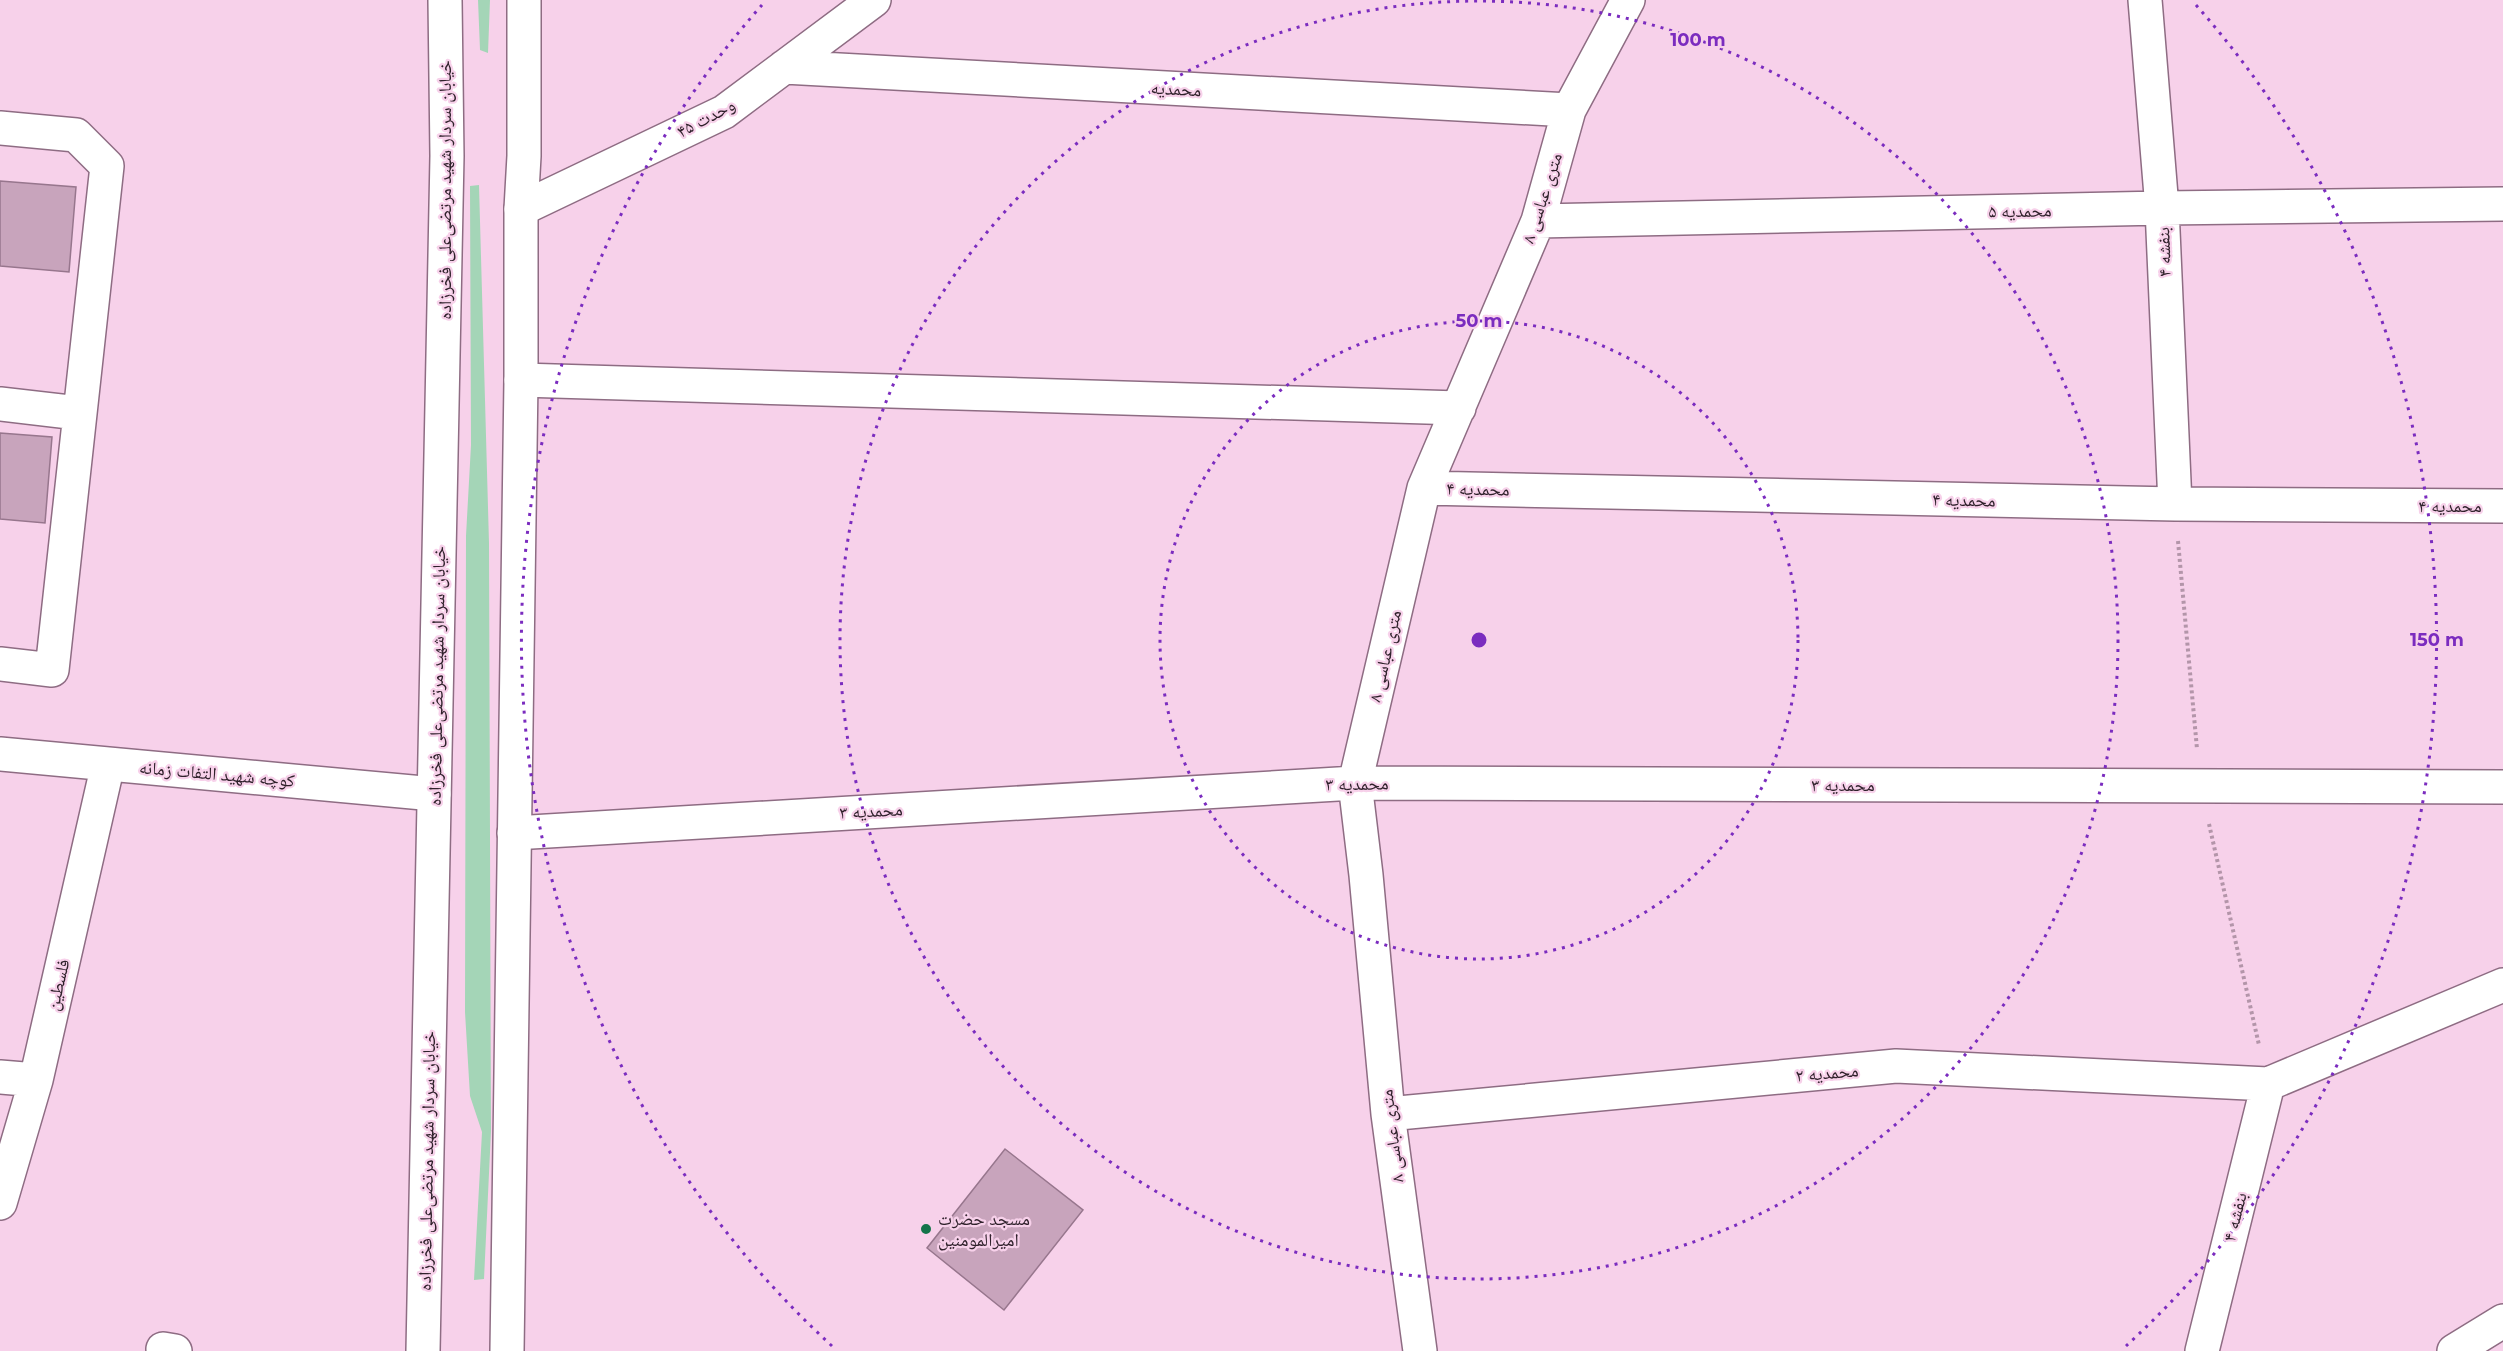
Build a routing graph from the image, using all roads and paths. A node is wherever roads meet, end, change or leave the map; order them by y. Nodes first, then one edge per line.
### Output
1 (445, 0) edge
2 (524, 0) edge
3 (874, 0) edge
4 (1628, 0) edge
5 (2145, 0) edge
6 (784, 67) junction
7 (1569, 110) junction
8 (0, 128) edge
9 (2503, 204) edge
10 (2162, 208) junction
11 (521, 209) junction
12 (1538, 221) junction
13 (521, 380) junction
14 (0, 404) edge
15 (1459, 408) junction
16 (78, 413) junction
17 (1424, 488) junction
18 (2175, 504) junction
19 (2503, 506) edge
20 (0, 664) edge
21 (0, 754) edge
22 (108, 764) junction
23 (1354, 783) junction
24 (2503, 787) edge
25 (434, 794) junction
26 (514, 832) junction
27 (2503, 985) edge
28 (0, 1077) edge
29 (36, 1080) junction
30 (2268, 1084) junction
31 (1388, 1114) junction
32 (0, 1203) edge
33 (2503, 1321) edge
34 (423, 1351) edge
35 (507, 1351) edge
36 (1420, 1351) edge
37 (2202, 1351) edge
38 (2454, 1351) edge

1 - 25 street, خیابان سردار شهید مرتضی‌علی فخرزاده
2 - 11 street
3 - 6 street, وحدت ۴۵
4 - 7 street, ۸ متری عباسی
5 - 10 street, بنفشه ۴
6 - 7 street, محمدیه
6 - 11 street, وحدت ۴۵
7 - 12 street, ۸ متری عباسی
8 - 16 street
9 - 10 street, محمدیه ۵
10 - 12 street, محمدیه ۵
10 - 18 street, بنفشه ۴
11 - 13 street
12 - 15 street, ۸ متری عباسی
13 - 15 street
13 - 26 street
14 - 16 street
15 - 17 street, ۸ متری عباسی
16 - 20 street
17 - 18 street, محمدیه ۴
17 - 23 street, ۸ متری عباسی
18 - 19 street, محمدیه ۴
21 - 22 street, کوچه شهید التفات زمانه
22 - 25 street, کوچه شهید التفات زمانه
22 - 29 street, فلسطین
23 - 24 street, محمدیه ۳
23 - 26 street, محمدیه ۳
23 - 31 street, ۸ متری عباسی
25 - 34 street, خیابان سردار شهید مرتضی‌علی فخرزاده
26 - 35 street
27 - 30 street
28 - 29 street
29 - 32 street, فلسطین
30 - 31 street, محمدیه ۲
30 - 37 street, بنفشه ۴
31 - 36 street, ۸ متری عباسی
33 - 38 street

